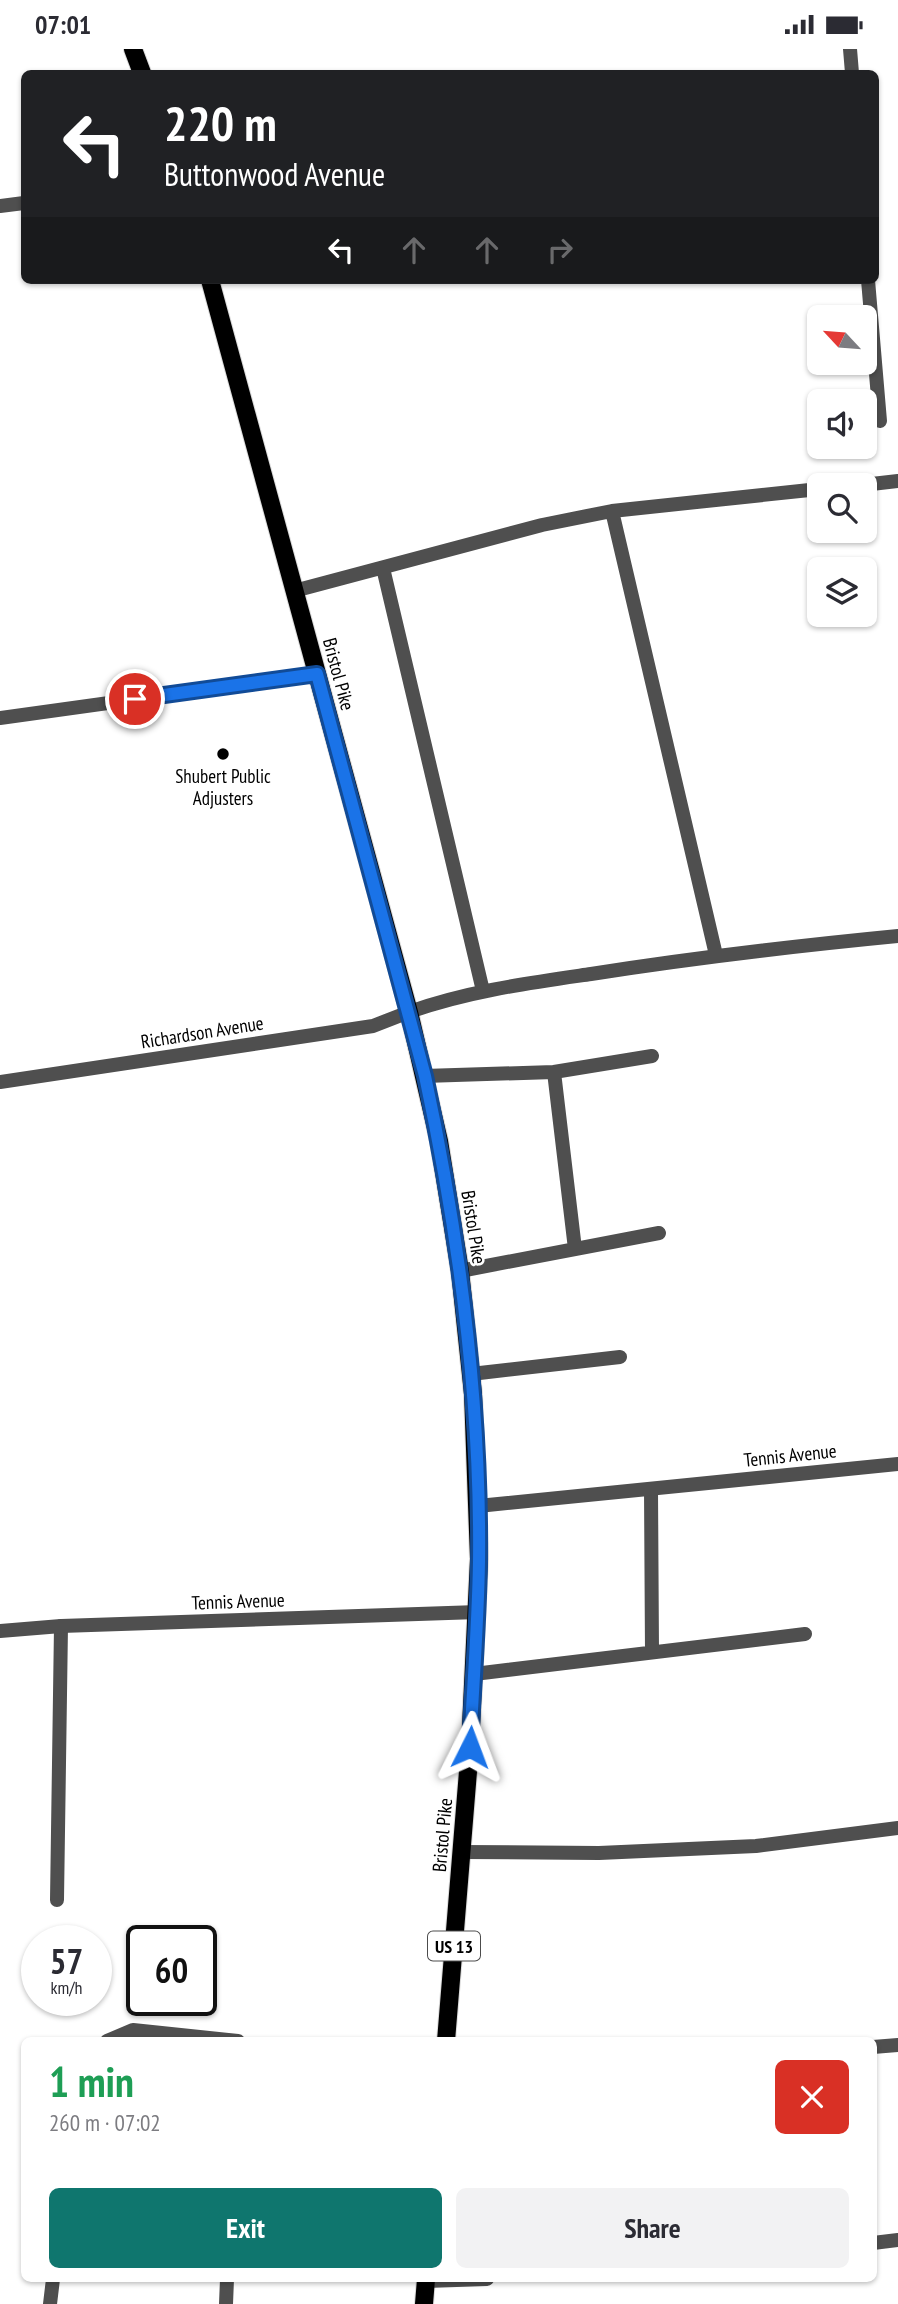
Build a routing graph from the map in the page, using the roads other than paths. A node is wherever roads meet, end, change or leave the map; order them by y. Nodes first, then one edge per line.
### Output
1 (133, 49) edge
2 (850, 49) edge
3 (141, 70) edge
4 (852, 70) edge
5 (21, 203) edge
6 (0, 206) edge
7 (211, 284) edge
8 (868, 284) edge
9 (880, 421) dead end
10 (898, 481) edge
11 (877, 483) edge
12 (807, 490) edge
13 (612, 510) junction
14 (383, 568) junction
15 (294, 591) junction
16 (317, 674) junction
17 (0, 718) edge
18 (898, 936) edge
19 (716, 955) junction
20 (483, 991) junction
21 (409, 1012) junction
22 (652, 1056) dead end
23 (554, 1072) junction
24 (425, 1076) junction
25 (0, 1082) edge
26 (659, 1233) dead end
27 (575, 1249) junction
28 (460, 1271) junction
29 (620, 1357) dead end
30 (471, 1374) junction
31 (898, 1464) edge
32 (651, 1489) junction
33 (478, 1506) junction
34 (478, 1612) junction
35 (61, 1626) junction
36 (0, 1631) edge
37 (805, 1634) dead end
38 (652, 1653) junction
39 (474, 1674) junction
40 (898, 1828) edge
41 (461, 1852) junction
42 (57, 1901) dead end
43 (116, 2037) edge
44 (200, 2037) edge
45 (446, 2037) edge
46 (898, 2045) edge
47 (877, 2047) edge
48 (898, 2240) edge
49 (877, 2243) edge
50 (53, 2282) edge
51 (228, 2282) edge
52 (426, 2282) edge
53 (50, 2304) edge
54 (226, 2304) edge
55 (424, 2304) edge

1 - 3 main road
2 - 4 street
5 - 6 street
7 - 15 main road, Bristol Pike / US 13
8 - 9 street
10 - 11 street
12 - 13 street
13 - 14 street
13 - 19 street
14 - 15 street
14 - 20 street
15 - 16 main road, Bristol Pike / US 13
16 - 17 street
16 - 21 main road, Bristol Pike / US 13
18 - 19 street, Richardson Avenue
19 - 20 street, Richardson Avenue
20 - 21 street, Richardson Avenue
21 - 24 main road, Bristol Pike / US 13
21 - 25 street, Richardson Avenue
22 - 23 street
23 - 24 street
23 - 27 street
24 - 28 main road, Bristol Pike / US 13
26 - 27 street
27 - 28 street
28 - 30 main road, Bristol Pike / US 13
29 - 30 street
30 - 33 main road, Bristol Pike / US 13
31 - 32 street, Tennis Avenue
32 - 33 street, Tennis Avenue
32 - 38 street
33 - 34 main road, Bristol Pike / US 13
34 - 35 street, Tennis Avenue
34 - 39 main road, Bristol Pike / US 13
35 - 36 street, Tennis Avenue
35 - 42 street
37 - 38 street
38 - 39 street
39 - 41 main road, Bristol Pike / US 13
40 - 41 street
41 - 45 main road, Bristol Pike / US 13
43 - 44 street
46 - 47 street
48 - 49 street
50 - 53 street
51 - 54 street
52 - 55 main road

